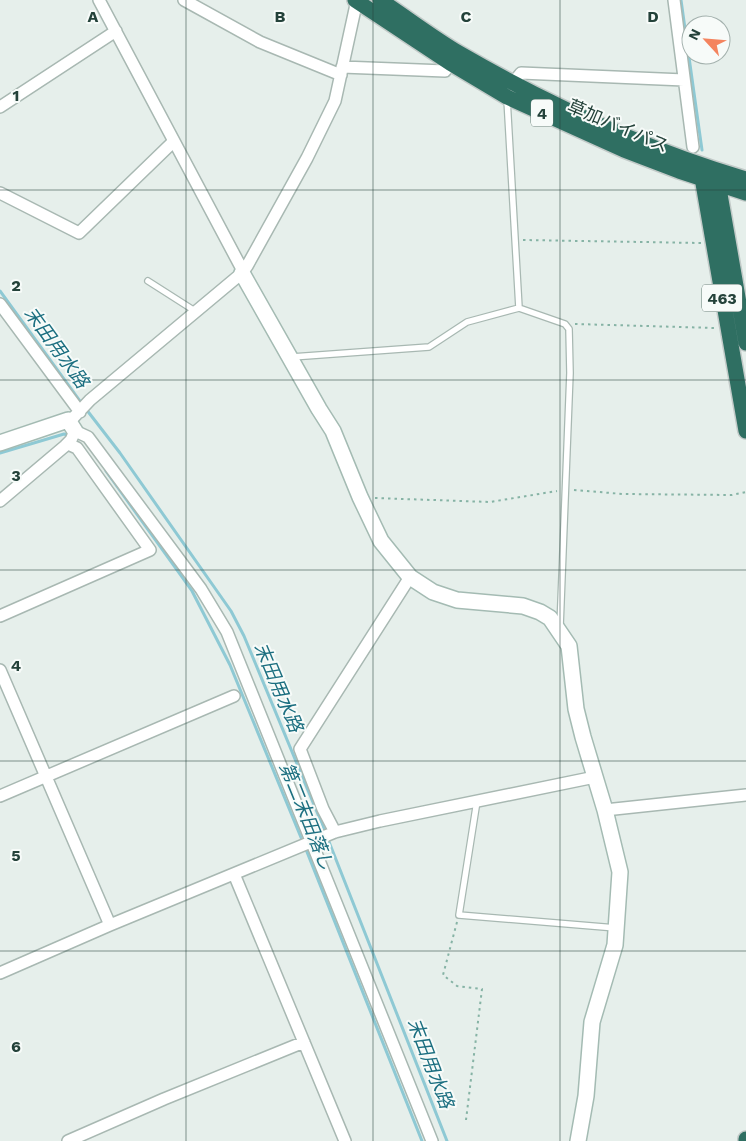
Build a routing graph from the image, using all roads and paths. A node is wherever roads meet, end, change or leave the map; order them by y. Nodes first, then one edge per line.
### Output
1 (99, 0) edge
2 (184, 0) edge
3 (356, 0) edge
4 (380, 0) edge
5 (674, 0) edge
6 (116, 31) junction
7 (450, 63) junction
8 (342, 71) junction
9 (684, 80) junction
10 (510, 90) junction
11 (0, 107) edge
12 (173, 142) junction
13 (693, 147) dead end
14 (701, 172) junction
15 (717, 178) junction
16 (746, 179) edge
17 (746, 193) edge
18 (0, 194) edge
19 (515, 240) junction
20 (713, 244) junction
21 (243, 272) junction
22 (148, 281) dead end
23 (0, 304) edge
24 (519, 308) junction
25 (195, 311) junction
26 (565, 324) junction
27 (728, 329) junction
28 (746, 343) edge
29 (289, 357) junction
30 (73, 427) junction
31 (746, 431) edge
32 (0, 443) edge
33 (566, 490) junction
34 (746, 492) edge
35 (360, 497) junction
36 (0, 501) edge
37 (410, 577) junction
38 (0, 616) edge
39 (560, 632) junction
40 (0, 670) edge
41 (234, 696) dead end
42 (45, 777) junction
43 (595, 777) junction
44 (746, 795) edge
45 (0, 796) edge
46 (477, 801) junction
47 (606, 810) junction
48 (335, 832) junction
49 (310, 842) junction
50 (234, 874) junction
51 (459, 915) junction
52 (110, 925) junction
53 (617, 928) junction
54 (0, 973) edge
55 (304, 1042) junction
56 (466, 1120) dead end
57 (68, 1141) edge
58 (345, 1141) edge
59 (432, 1141) edge
60 (578, 1141) edge

1 - 6 street
2 - 8 street
3 - 7 highway, 草加バイパス / 4
3 - 8 street
4 - 10 highway, 草加バイパス / 4
5 - 9 street
6 - 11 street
6 - 12 street
7 - 8 street
7 - 10 highway, 草加バイパス / 4
8 - 21 street
9 - 10 street
9 - 13 street
10 - 14 highway, 草加バイパス / 4
10 - 19 lane
12 - 18 street
12 - 21 street
14 - 15 highway, 草加バイパス / 4
14 - 20 highway, 463
15 - 16 highway, 草加バイパス / 4
15 - 17 highway, 草加バイパス / 4
15 - 28 highway, 463
19 - 20 path
19 - 24 lane
20 - 27 highway, 463
21 - 25 street
21 - 29 street
22 - 25 lane
23 - 30 street
24 - 26 lane
24 - 29 lane
25 - 30 street
26 - 27 path
26 - 33 lane
27 - 31 highway, 463
29 - 35 street
30 - 32 street
30 - 36 street
30 - 38 street
30 - 49 street
33 - 34 path
33 - 35 path
33 - 39 lane
35 - 37 street
37 - 39 street
37 - 48 street
39 - 43 street
40 - 42 street
41 - 42 street
42 - 45 street
42 - 52 street
43 - 46 street
43 - 47 street
44 - 47 street
46 - 48 street
46 - 51 lane
47 - 53 street
48 - 49 street
49 - 50 street
49 - 59 street
50 - 52 street
50 - 55 street
51 - 53 lane
51 - 56 path
52 - 54 street
53 - 60 street
55 - 57 street
55 - 58 street

